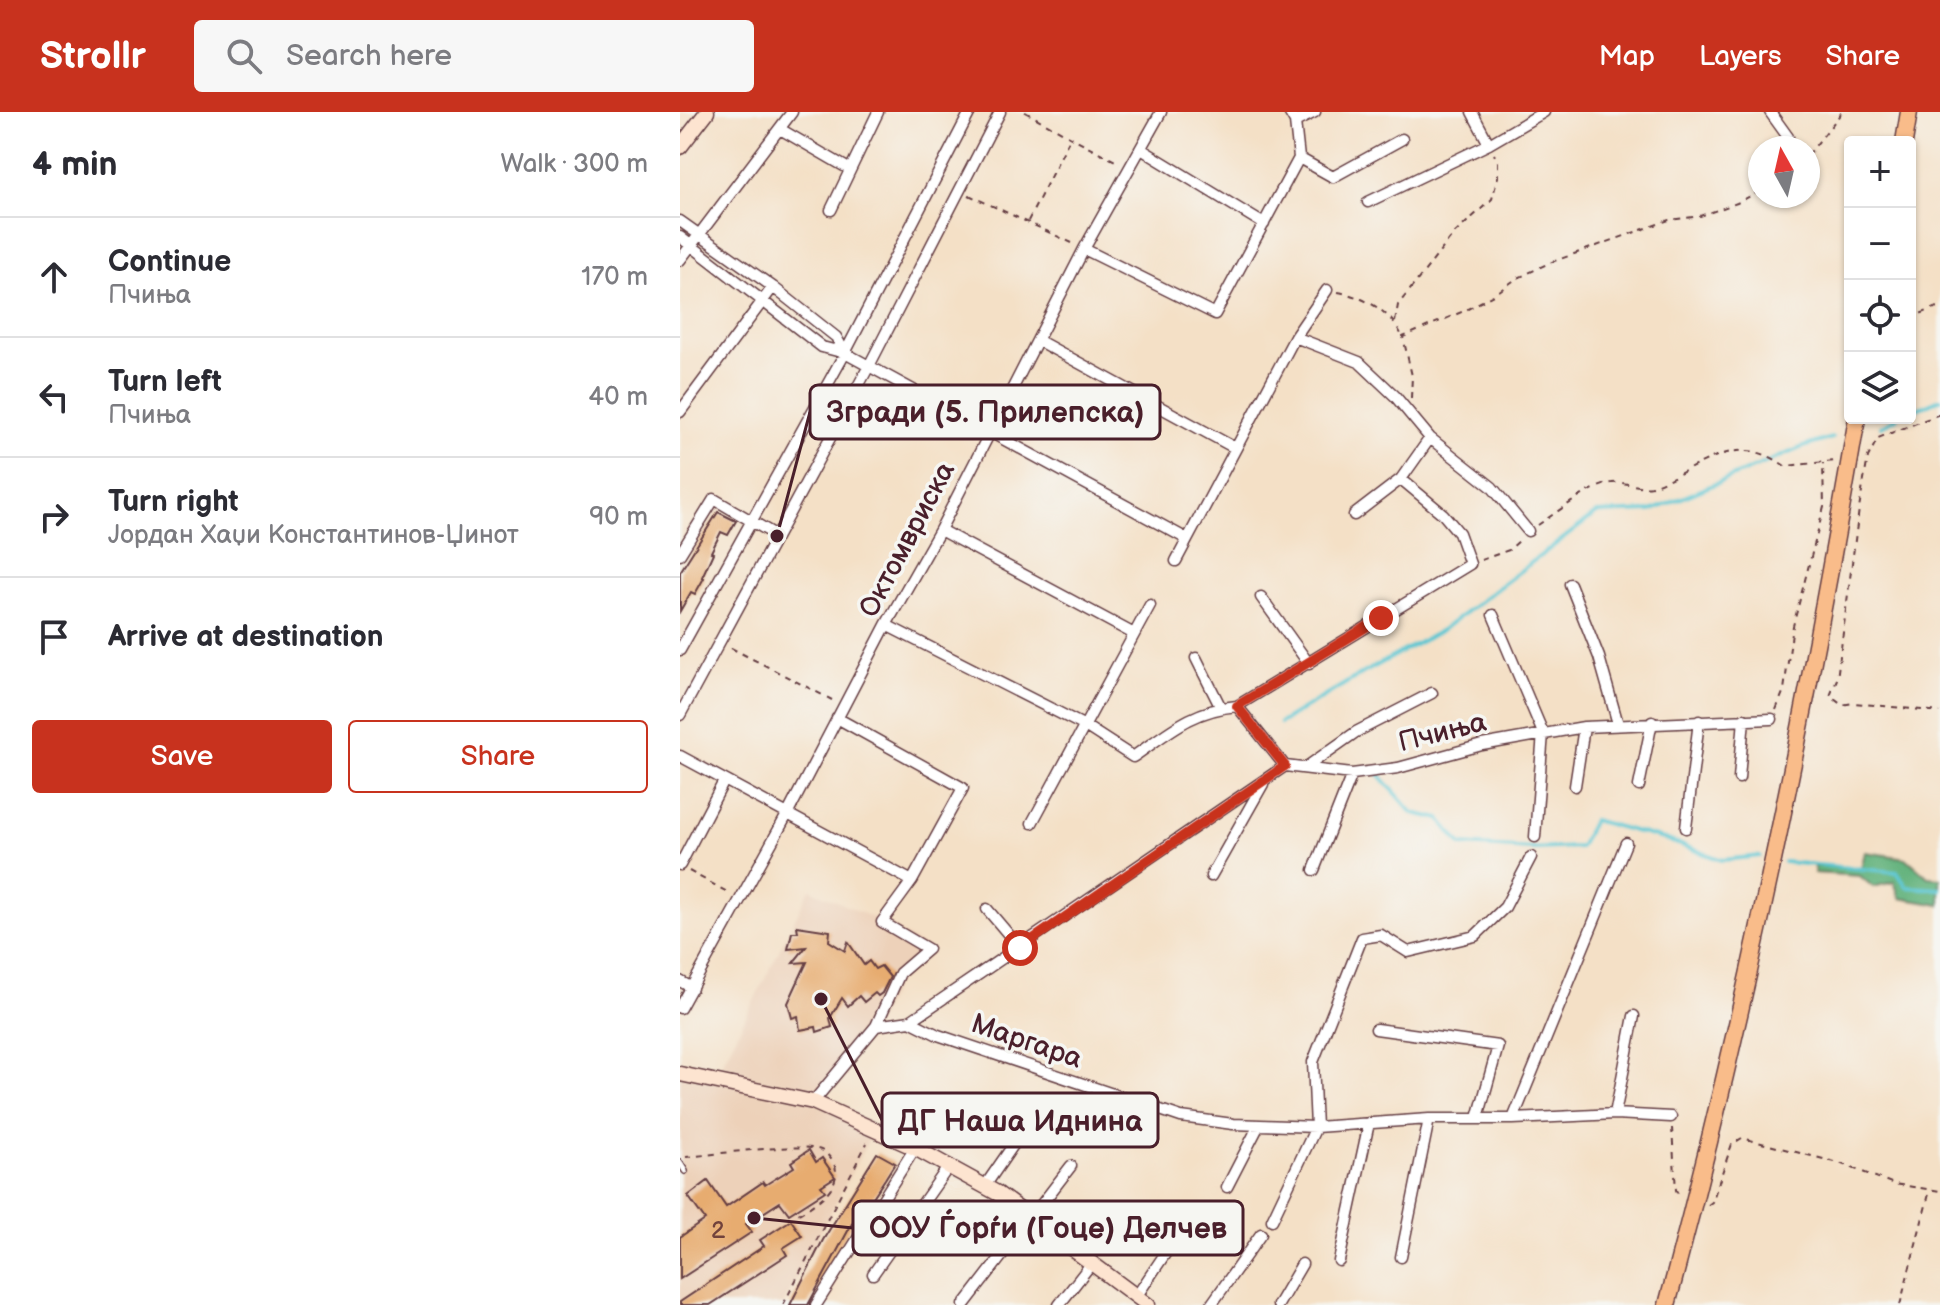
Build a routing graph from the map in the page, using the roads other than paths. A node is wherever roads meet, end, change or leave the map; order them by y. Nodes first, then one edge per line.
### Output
1 (707, 112) edge
2 (792, 112) edge
3 (878, 112) edge
4 (970, 112) edge
5 (1000, 112) edge
6 (1161, 112) edge
7 (1315, 112) edge
8 (1472, 112) edge
9 (1544, 112) edge
10 (1770, 112) edge
11 (1909, 112) edge
12 (1292, 117) edge
13 (780, 129) junction
14 (1787, 136) edge
15 (1905, 136) edge
16 (1402, 139) dead end
17 (1489, 144) junction
18 (680, 147) edge
19 (1141, 149) junction
20 (1299, 158) junction
21 (849, 169) junction
22 (1368, 202) dead end
23 (831, 210) dead end
24 (680, 221) edge
25 (1264, 224) junction
26 (700, 234) junction
27 (680, 237) edge
28 (691, 245) junction
29 (1084, 249) junction
30 (680, 260) edge
31 (773, 287) junction
32 (1327, 290) road end
33 (764, 301) junction
34 (1295, 337) junction
35 (1039, 341) junction
36 (845, 353) junction
37 (869, 366) junction
38 (680, 412) edge
39 (1856, 424) edge
40 (989, 432) junction
41 (1430, 438) junction
42 (1235, 448) junction
43 (1401, 479) junction
44 (1354, 515) dead end
45 (752, 521) junction
46 (940, 530) junction
47 (1528, 531) road end
48 (777, 536) junction
49 (1187, 539) junction
50 (680, 554) edge
51 (1176, 561) dead end
52 (1570, 584) dead end
53 (1261, 597) dead end
54 (1150, 605) dead end
55 (1493, 615) dead end
56 (886, 625) junction
57 (1134, 634) junction
58 (680, 650) edge
59 (1196, 658) dead end
60 (1309, 664) junction
61 (1432, 693) dead end
62 (1237, 706) junction
63 (1221, 708) junction
64 (680, 715) edge
65 (837, 718) junction
66 (1744, 719) junction
67 (1772, 719) road end
68 (1699, 721) junction
69 (1652, 722) junction
70 (1618, 724) junction
71 (1085, 726) junction
72 (1584, 727) junction
73 (1543, 733) junction
74 (680, 756) edge
75 (1285, 766) junction
76 (1305, 768) junction
77 (1352, 774) junction
78 (1739, 778) dead end
79 (1266, 779) junction
80 (724, 781) junction
81 (1575, 786) dead end
82 (1639, 786) dead end
83 (788, 813) junction
84 (1032, 823) dead end
85 (1686, 828) dead end
86 (1535, 837) dead end
87 (1626, 843) dead end
88 (1531, 857) dead end
89 (680, 865) edge
90 (1314, 870) dead end
91 (1211, 876) dead end
92 (912, 881) junction
93 (987, 909) dead end
94 (1020, 948) junction
95 (680, 981) edge
96 (692, 988) junction
97 (680, 1008) edge
98 (1634, 1016) dead end
99 (910, 1021) junction
100 (876, 1026) junction
101 (1376, 1029) dead end
102 (680, 1073) edge
103 (813, 1102) junction
104 (1615, 1114) junction
105 (1671, 1117) road end
106 (1478, 1118) junction
107 (1429, 1119) junction
108 (1513, 1119) junction
109 (1369, 1123) junction
110 (1027, 1125) dead end
111 (1259, 1125) junction
112 (1316, 1127) junction
113 (915, 1148) junction
114 (680, 1160) edge
115 (949, 1166) junction
116 (1071, 1166) dead end
117 (685, 1171) dead end
118 (985, 1186) junction
119 (1227, 1187) dead end
120 (1033, 1217) junction
121 (1272, 1220) dead end
122 (1110, 1222) dead end
123 (1179, 1233) dead end
124 (1261, 1234) dead end
125 (1401, 1257) dead end
126 (1087, 1261) junction
127 (1339, 1261) dead end
128 (1302, 1264) dead end
129 (873, 1274) dead end
130 (1142, 1301) edge
131 (816, 1305) edge
132 (964, 1305) edge
133 (1059, 1305) edge
134 (1211, 1305) edge
135 (1278, 1305) edge
136 (1667, 1305) edge

1 - 18 street
2 - 13 street
3 - 21 street
4 - 36 street
5 - 37 street
6 - 19 street, Октомвриска
7 - 12 street
8 - 17 street
9 - 17 street
10 - 14 street
11 - 15 main road
12 - 20 street
13 - 21 street
13 - 26 street
16 - 20 street
17 - 22 street
19 - 25 street
19 - 29 street, Октомвриска
20 - 25 street
21 - 23 street
24 - 26 street
25 - 29 street
26 - 28 street
26 - 31 street
27 - 28 street
28 - 30 street
28 - 33 street
29 - 35 street, Октомвриска
31 - 33 street
31 - 36 street
32 - 34 street
33 - 36 street
33 - 38 street
34 - 41 street
34 - 42 street
35 - 40 street, Октомвриска
35 - 42 street
36 - 37 street
36 - 45 street
37 - 40 street
37 - 48 street
39 - 136 main road
40 - 46 street, Октомвриска
40 - 49 street
41 - 43 street
41 - 47 street
42 - 49 street
43 - 44 street
43 - 60 street
45 - 48 street
45 - 50 street
45 - 58 street
46 - 56 street, Октомвриска
46 - 57 street
48 - 64 street
49 - 51 street
52 - 70 street
53 - 60 street
54 - 57 street
55 - 73 street
56 - 65 street, Октомвриска
56 - 71 street
57 - 71 street
59 - 63 street
60 - 62 street
61 - 76 street, Пчиња
62 - 63 street
62 - 75 street
63 - 71 street
65 - 83 street, Октомвриска
65 - 92 street
66 - 67 street, Пчиња
66 - 68 street, Пчиња
66 - 78 street
68 - 69 street, Пчиња
68 - 85 street
69 - 70 street, Пчиња
69 - 82 street
70 - 72 street, Пчиња
71 - 84 street
72 - 73 street, Пчиња
72 - 81 street
73 - 77 street, Пчиња
73 - 86 street
74 - 80 street
75 - 76 street, Пчиња
75 - 79 street
76 - 77 street, Пчиња
77 - 90 street
79 - 91 street
79 - 94 street
80 - 83 street
80 - 89 street
83 - 92 street
83 - 96 street, Октомвриска
87 - 108 street
88 - 112 street
92 - 100 street
93 - 94 street
94 - 99 street
95 - 96 street
96 - 97 street, Октомвриска
98 - 104 street
99 - 100 street
99 - 111 street, Маргара
100 - 103 street
101 - 106 street
102 - 103 street
103 - 113 street
104 - 105 street, Маргара
104 - 108 street, Маргара
106 - 107 street, Маргара
106 - 108 street, Маргара
107 - 109 street, Маргара
107 - 125 street
109 - 112 street, Маргара
109 - 127 street
110 - 118 street
111 - 112 street, Маргара
111 - 119 street
112 - 121 street
113 - 115 street
113 - 131 street
114 - 117 lane
115 - 118 street
115 - 129 street
116 - 120 street
118 - 120 street
120 - 126 street
120 - 132 street
122 - 126 street
123 - 130 street
124 - 134 street
126 - 130 street
126 - 133 street
128 - 135 street

